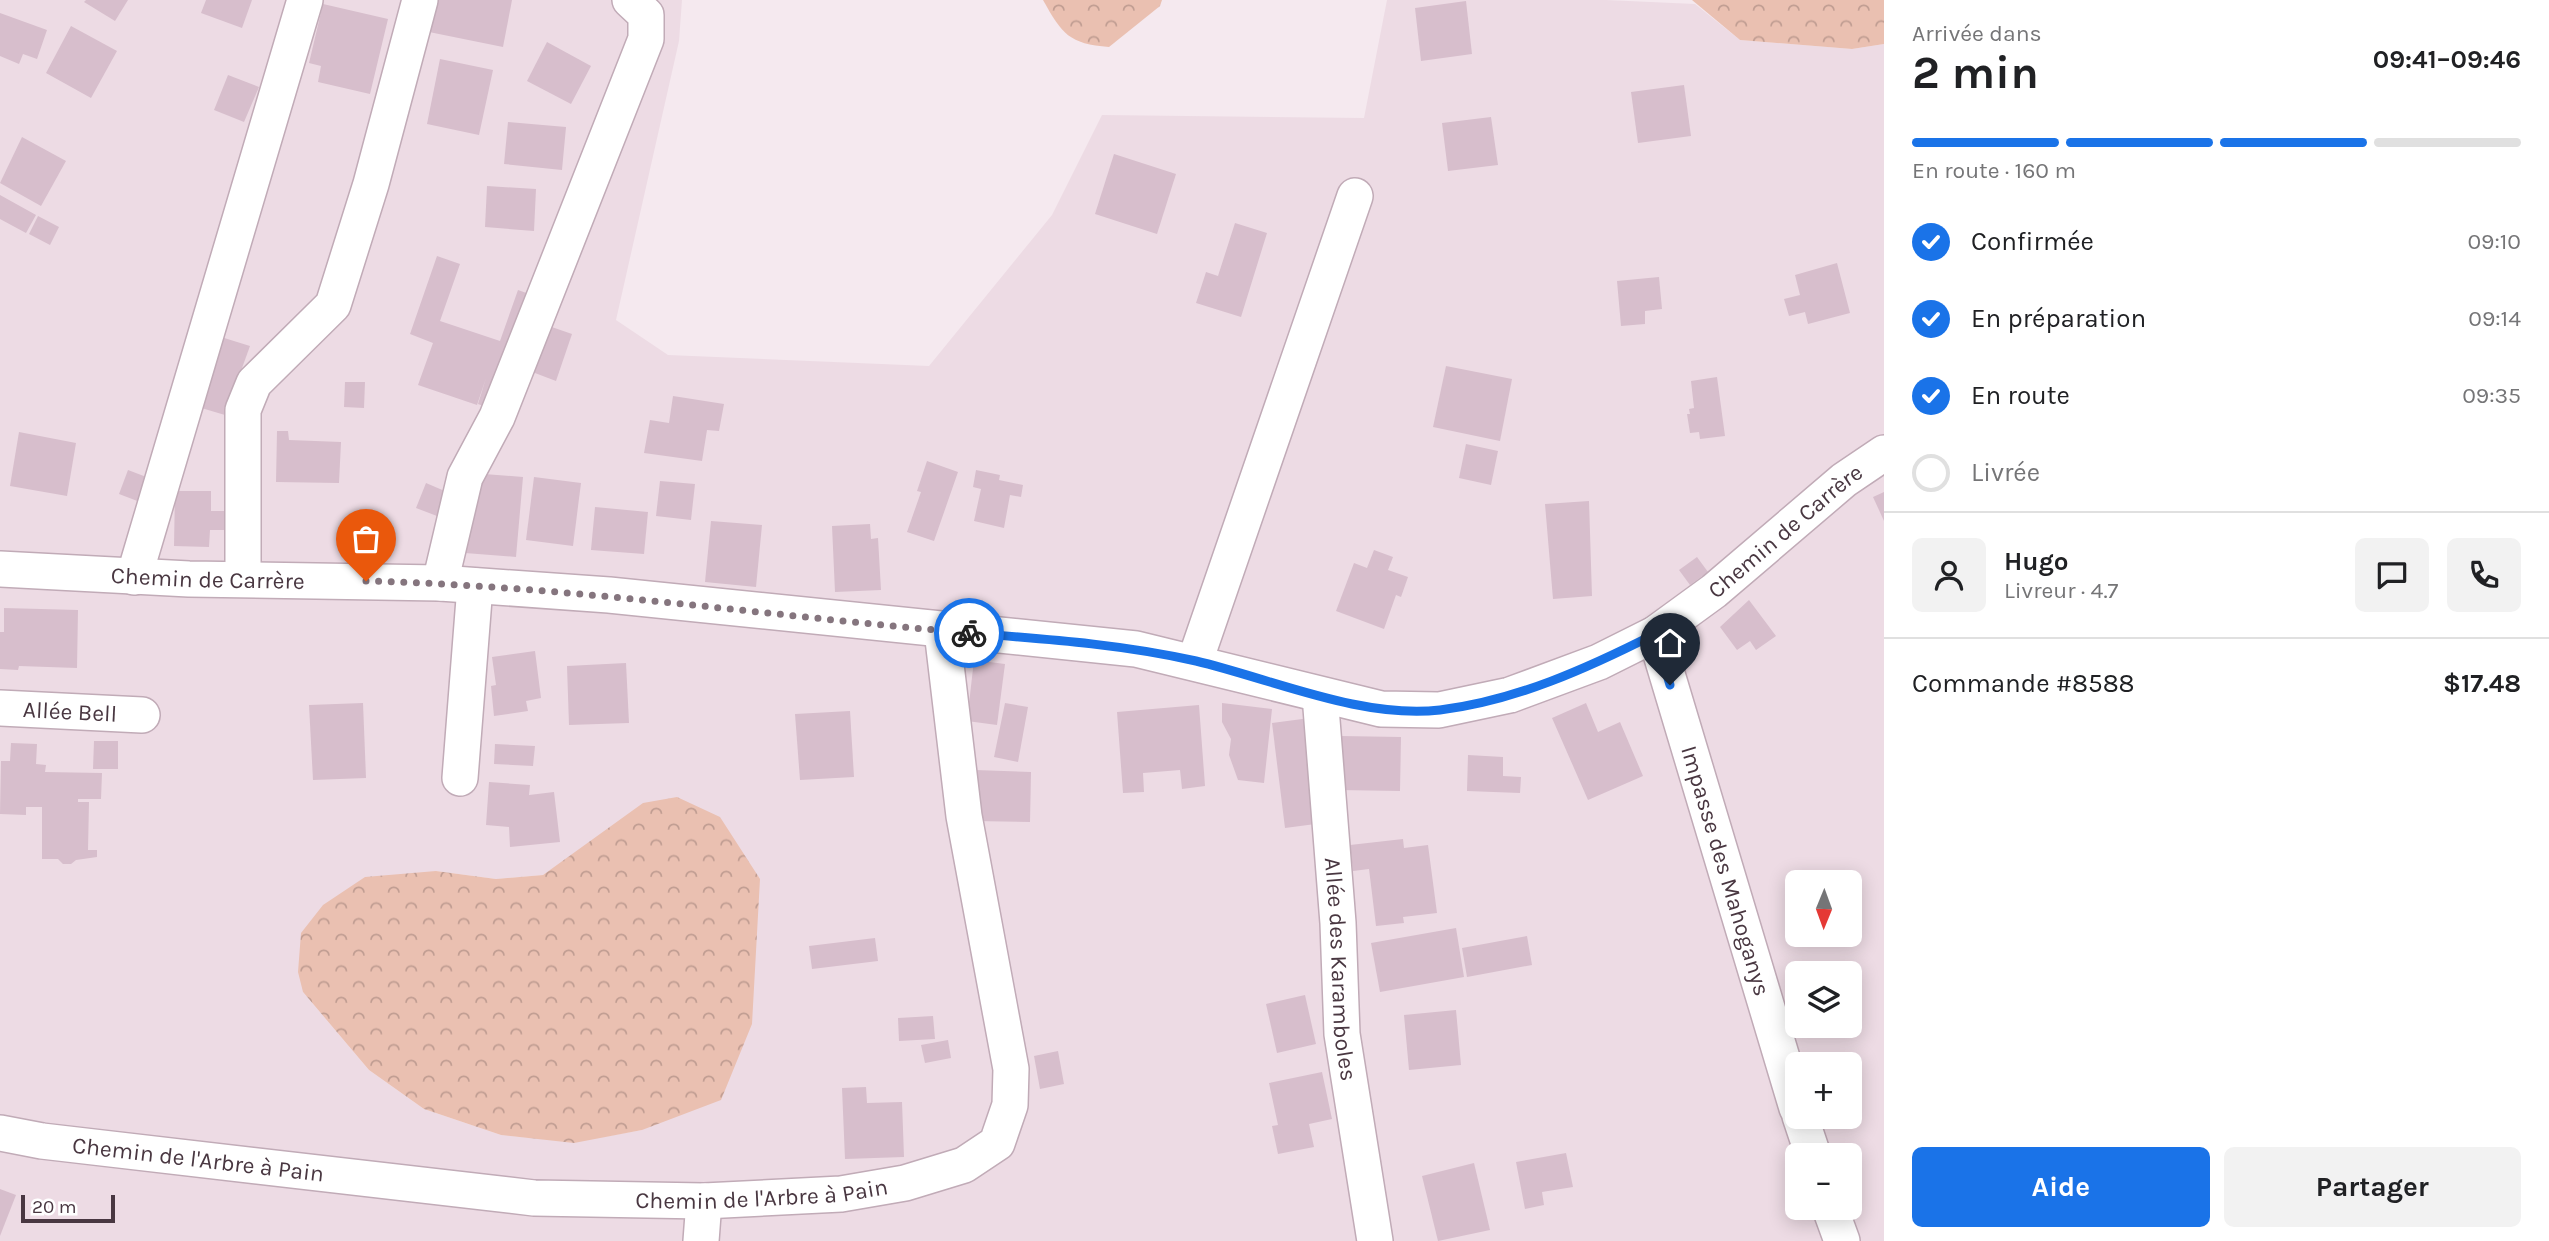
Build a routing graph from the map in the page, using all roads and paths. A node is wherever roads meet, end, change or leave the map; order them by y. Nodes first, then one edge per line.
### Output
1 (305, 0) edge
2 (420, 0) edge
3 (630, 0) edge
4 (1355, 196) dead end
5 (1884, 453) edge
6 (0, 569) edge
7 (134, 577) junction
8 (243, 579) junction
9 (440, 583) junction
10 (475, 586) junction
11 (942, 631) junction
12 (1655, 634) junction
13 (1195, 661) junction
14 (1320, 695) junction
15 (0, 708) edge
16 (142, 715) dead end
17 (460, 778) dead end
18 (1785, 1068) edge
19 (0, 1133) edge
20 (704, 1200) junction
21 (1834, 1220) edge
22 (701, 1241) edge
23 (1375, 1241) edge
24 (1842, 1241) edge

1 - 7 street
2 - 8 street
3 - 9 street
4 - 13 street
5 - 12 street, Chemin de Carrère
6 - 7 street, Chemin de Carrère
7 - 8 street, Chemin de Carrère
8 - 9 street, Chemin de Carrère
9 - 10 street, Chemin de Carrère
10 - 11 street, Chemin de Carrère
10 - 17 street
11 - 13 street, Chemin de Carrère
11 - 20 street, Chemin de l'Arbre à Pain
12 - 14 street, Chemin de Carrère
12 - 18 street, Impasse des Mahoganys
13 - 14 street, Chemin de Carrère
14 - 23 street, Allée des Karamboles
15 - 16 street, Allée Bell
19 - 20 street, Chemin de l'Arbre à Pain
20 - 22 street
21 - 24 street

